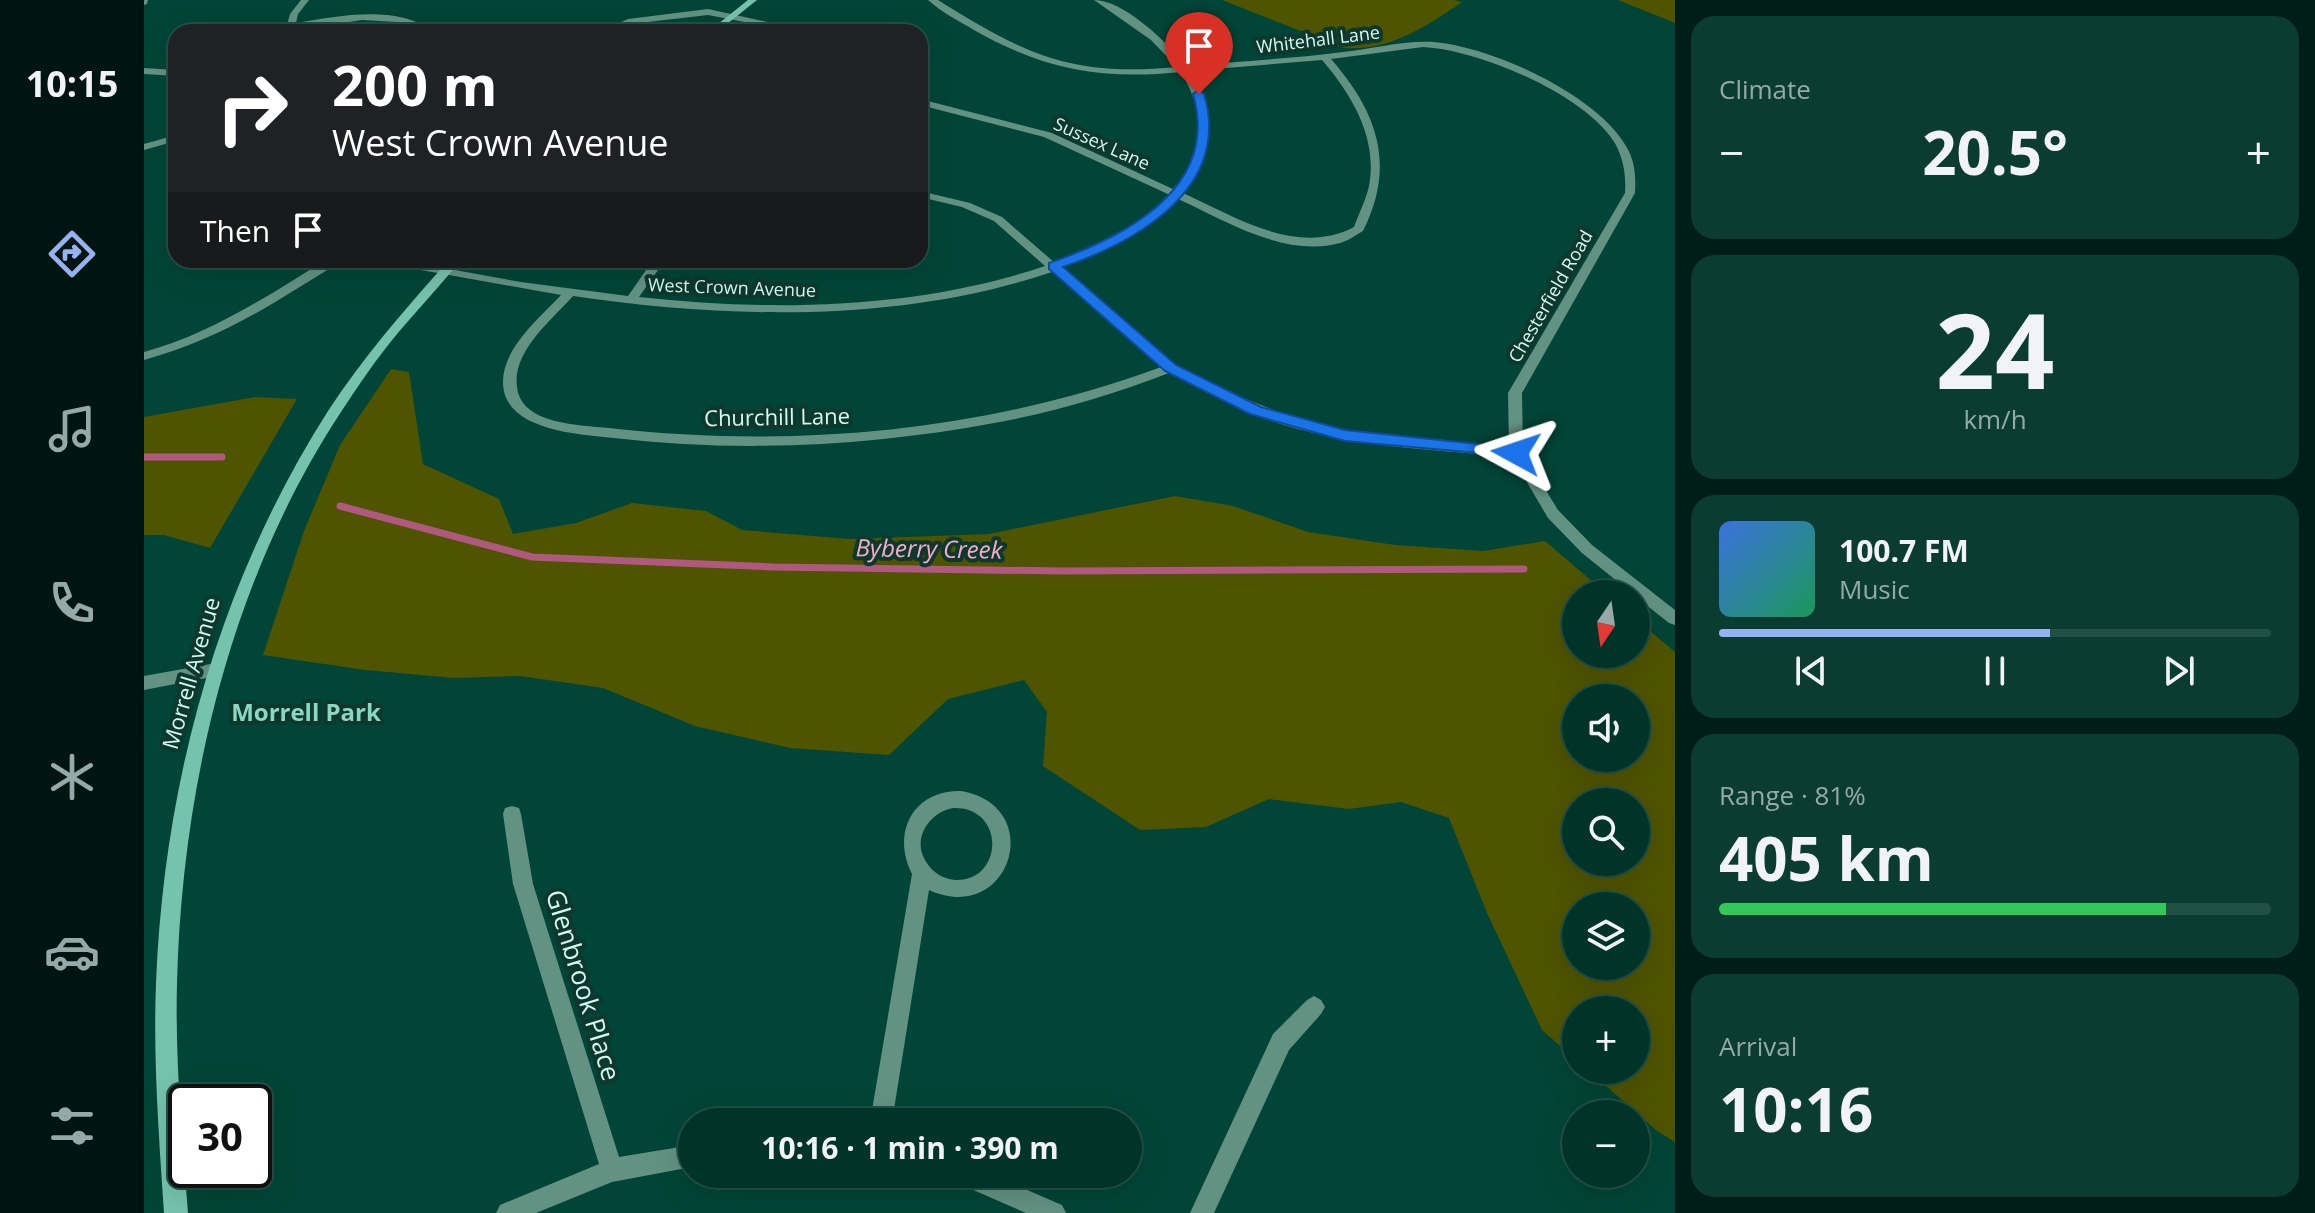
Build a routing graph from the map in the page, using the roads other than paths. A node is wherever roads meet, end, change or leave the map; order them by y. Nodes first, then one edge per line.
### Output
1 (305, 0) edge
2 (753, 0) edge
3 (932, 0) edge
4 (1098, 0) edge
5 (731, 17) junction
6 (292, 24) edge
7 (327, 24) edge
8 (412, 24) edge
9 (623, 24) edge
10 (722, 24) edge
11 (767, 24) edge
12 (1437, 45) joint
13 (1324, 57) junction
14 (1186, 69) junction
15 (144, 71) edge
16 (168, 72) edge
17 (928, 104) edge
18 (168, 140) edge
19 (144, 147) edge
20 (1177, 195) junction
21 (928, 196) edge
22 (1054, 266) junction
23 (321, 268) edge
24 (423, 268) edge
25 (448, 268) edge
26 (653, 268) edge
27 (444, 272) junction
28 (570, 292) junction
29 (631, 300) junction
30 (144, 356) edge
31 (1170, 368) junction
32 (1516, 453) junction
33 (1675, 619) edge
34 (216, 670) junction
35 (144, 683) edge
36 (512, 814) dead end
37 (922, 871) junction
38 (1314, 1007) dead end
39 (883, 1108) edge
40 (678, 1158) edge
41 (612, 1170) junction
42 (996, 1188) edge
43 (176, 1213) edge
44 (508, 1213) edge
45 (1054, 1213) edge
46 (1202, 1213) edge

1 - 6 street
2 - 5 street
3 - 14 street, Whitehall Lane
4 - 14 street, West Crown Avenue
5 - 9 street
5 - 10 street
5 - 11 street
7 - 8 street
12 - 13 street, Whitehall Lane
12 - 32 street, Chesterfield Road
13 - 14 street, Whitehall Lane
13 - 20 street, Sussex Lane
14 - 20 street, West Crown Avenue
15 - 16 street
17 - 20 street, Sussex Lane
18 - 19 street
20 - 22 street, West Crown Avenue
21 - 22 street
22 - 29 street, West Crown Avenue
22 - 31 street
23 - 30 street
24 - 27 street, West Crown Avenue
25 - 27 street, Morrell Avenue
26 - 29 street
27 - 28 street, West Crown Avenue
27 - 34 street, Morrell Avenue
28 - 29 street, West Crown Avenue
28 - 31 street, Churchill Lane
31 - 32 street
32 - 33 street
34 - 35 street
34 - 43 street, Morrell Avenue
36 - 41 street, Glenbrook Place
37 - 37 street
37 - 39 street
38 - 46 street
40 - 41 street
41 - 44 street
42 - 45 street

